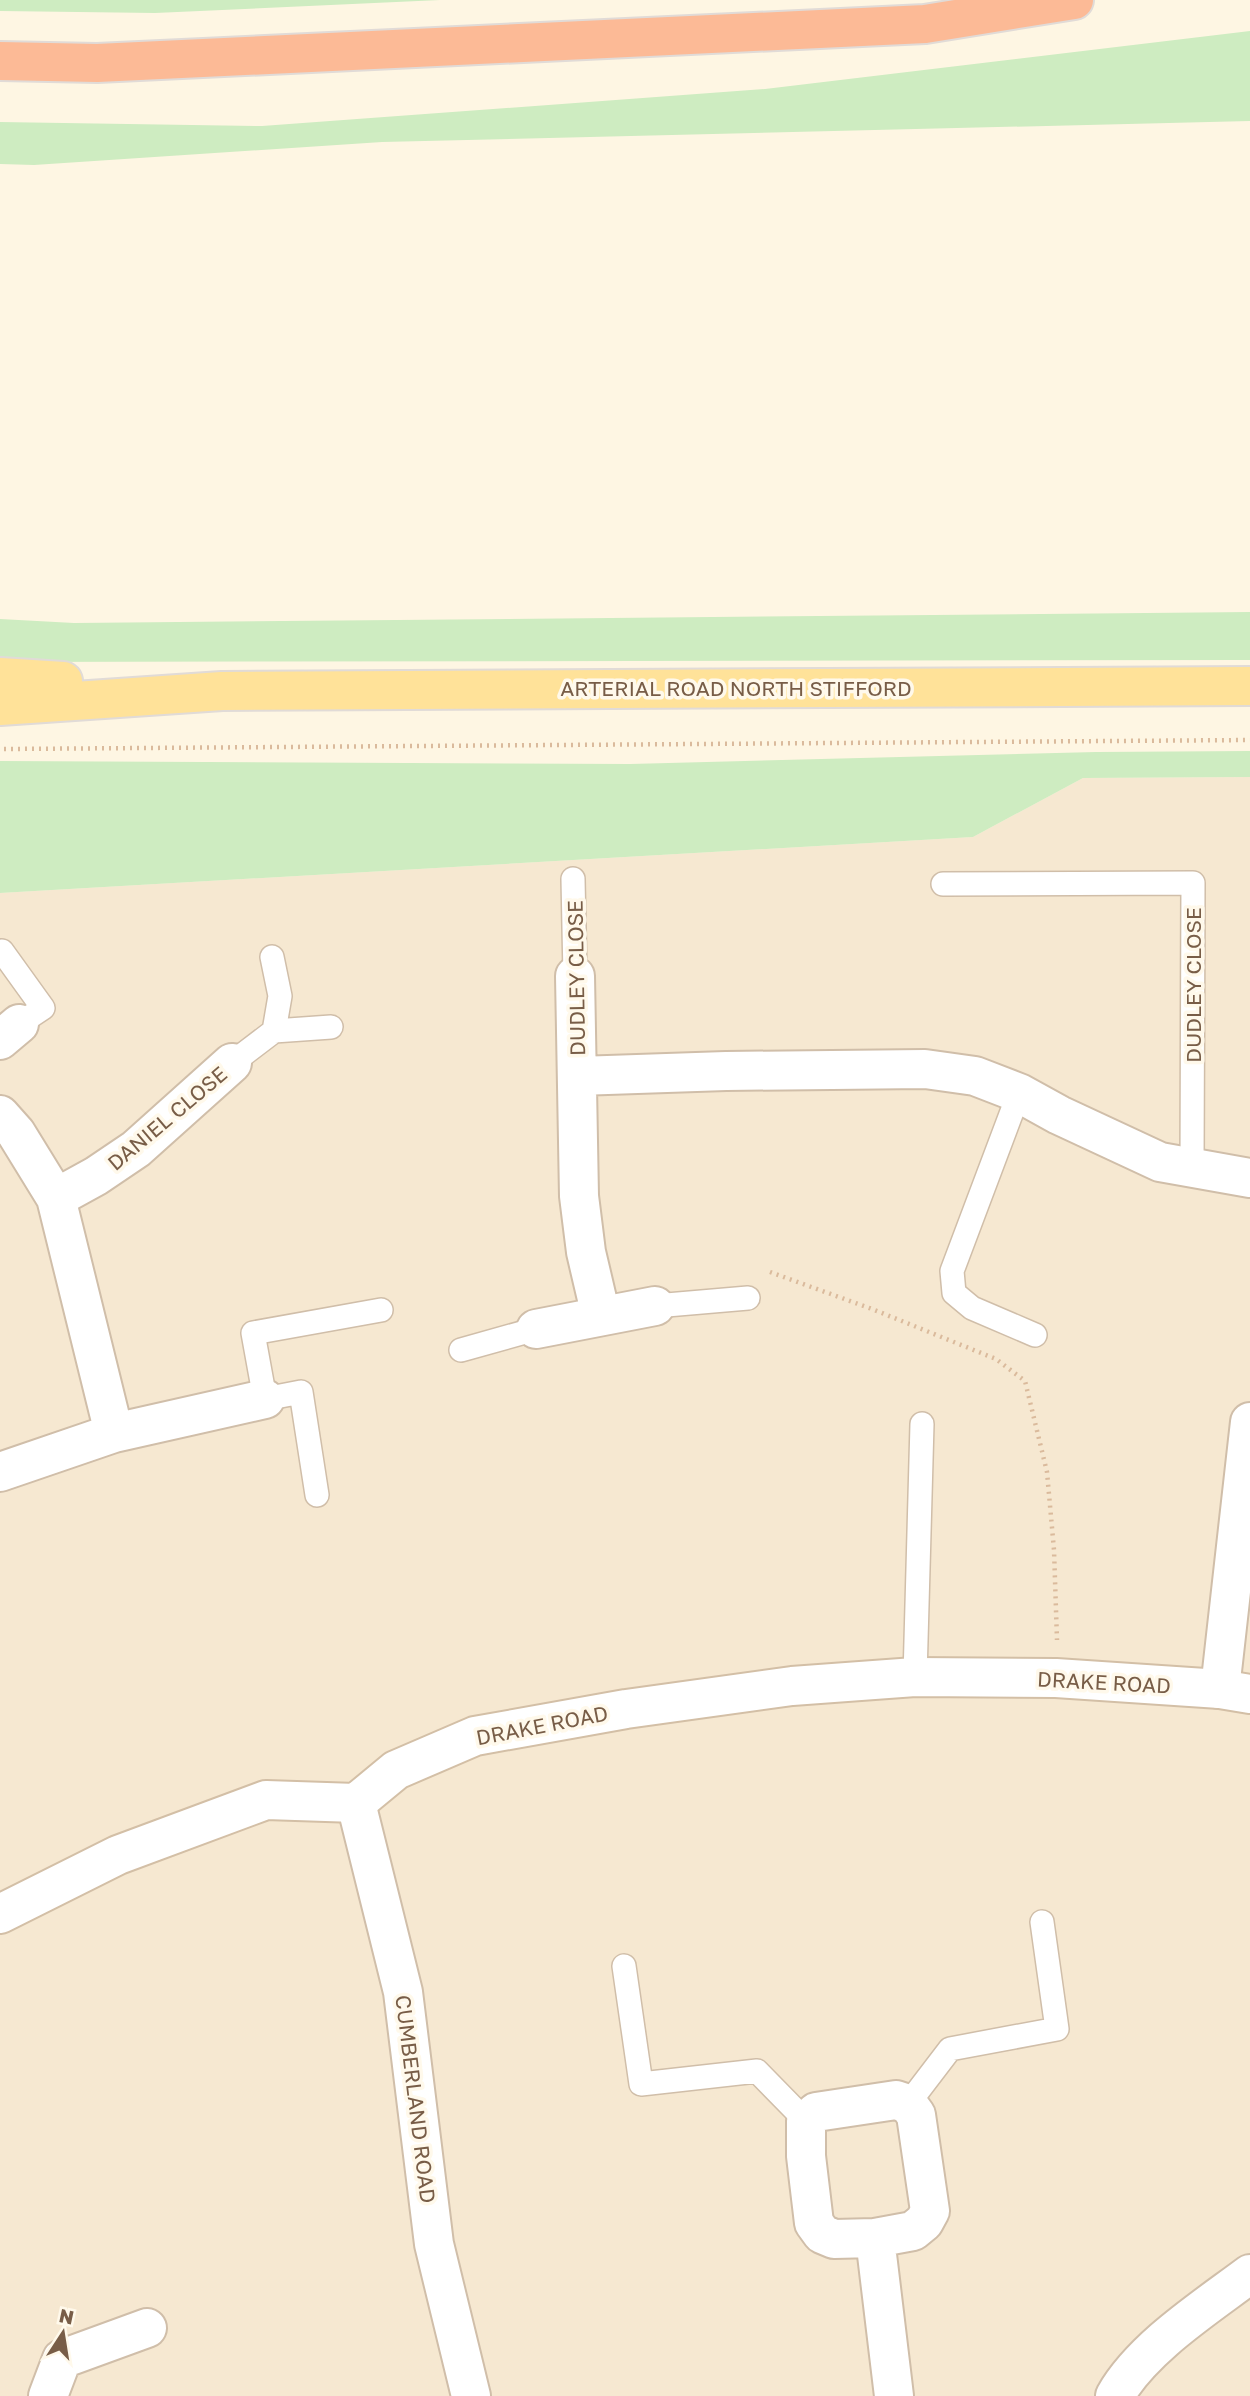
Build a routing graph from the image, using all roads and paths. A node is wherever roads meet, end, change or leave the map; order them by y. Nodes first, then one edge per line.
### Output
1 (1074, 0) edge
2 (0, 61) edge
3 (0, 677) edge
4 (1250, 687) edge
5 (222, 691) junction
6 (0, 706) edge
7 (1250, 740) edge
8 (0, 749) edge
9 (573, 879) dead end
10 (943, 884) dead end
11 (2, 951) edge
12 (272, 957) dead end
13 (575, 976) joint
14 (331, 1027) dead end
15 (274, 1031) junction
16 (9, 1032) edge
17 (232, 1063) joint
18 (578, 1076) junction
19 (1018, 1093) junction
20 (0, 1115) edge
21 (1192, 1169) junction
22 (1250, 1178) edge
23 (56, 1198) junction
24 (748, 1297) dead end
25 (655, 1306) joint
26 (381, 1310) dead end
27 (601, 1316) junction
28 (536, 1329) joint
29 (1035, 1335) dead end
30 (461, 1350) dead end
31 (265, 1399) junction
32 (1250, 1422) edge
33 (922, 1424) dead end
34 (114, 1433) junction
35 (0, 1472) edge
36 (317, 1495) dead end
37 (915, 1678) junction
38 (1235, 1691) edge
39 (356, 1803) junction
40 (0, 1914) edge
41 (1042, 1922) dead end
42 (624, 1966) dead end
43 (908, 2104) junction
44 (806, 2121) junction
45 (875, 2238) junction
46 (1250, 2274) edge
47 (147, 2328) dead end
48 (48, 2396) edge
49 (471, 2396) edge
50 (894, 2396) edge
51 (1115, 2396) edge

1 - 2 highway
3 - 5 main road, ARTERIAL ROAD NORTH STIFFORD
4 - 5 main road, ARTERIAL ROAD NORTH STIFFORD
5 - 6 main road, ARTERIAL ROAD NORTH STIFFORD
7 - 8 path
9 - 13 lane, DUDLEY CLOSE
10 - 21 lane, DUDLEY CLOSE
11 - 16 lane
12 - 15 lane
13 - 18 street, DUDLEY CLOSE
14 - 15 lane
15 - 17 lane, DANIEL CLOSE
17 - 23 street, DANIEL CLOSE
18 - 19 street, DUDLEY CLOSE
18 - 27 street, DUDLEY CLOSE
19 - 21 street, DUDLEY CLOSE
19 - 29 lane
20 - 23 street
21 - 22 street, DUDLEY CLOSE
23 - 34 street
24 - 25 lane
25 - 27 street
26 - 31 lane
27 - 28 street
28 - 30 lane
31 - 34 street
31 - 36 lane
32 - 38 street
33 - 37 lane
34 - 35 street
37 - 38 street, DRAKE ROAD
37 - 39 street, DRAKE ROAD
39 - 40 street
39 - 49 street, CUMBERLAND ROAD
41 - 43 lane
42 - 44 lane
43 - 44 street
43 - 45 street
44 - 45 street
45 - 50 street
46 - 51 street
47 - 48 street

